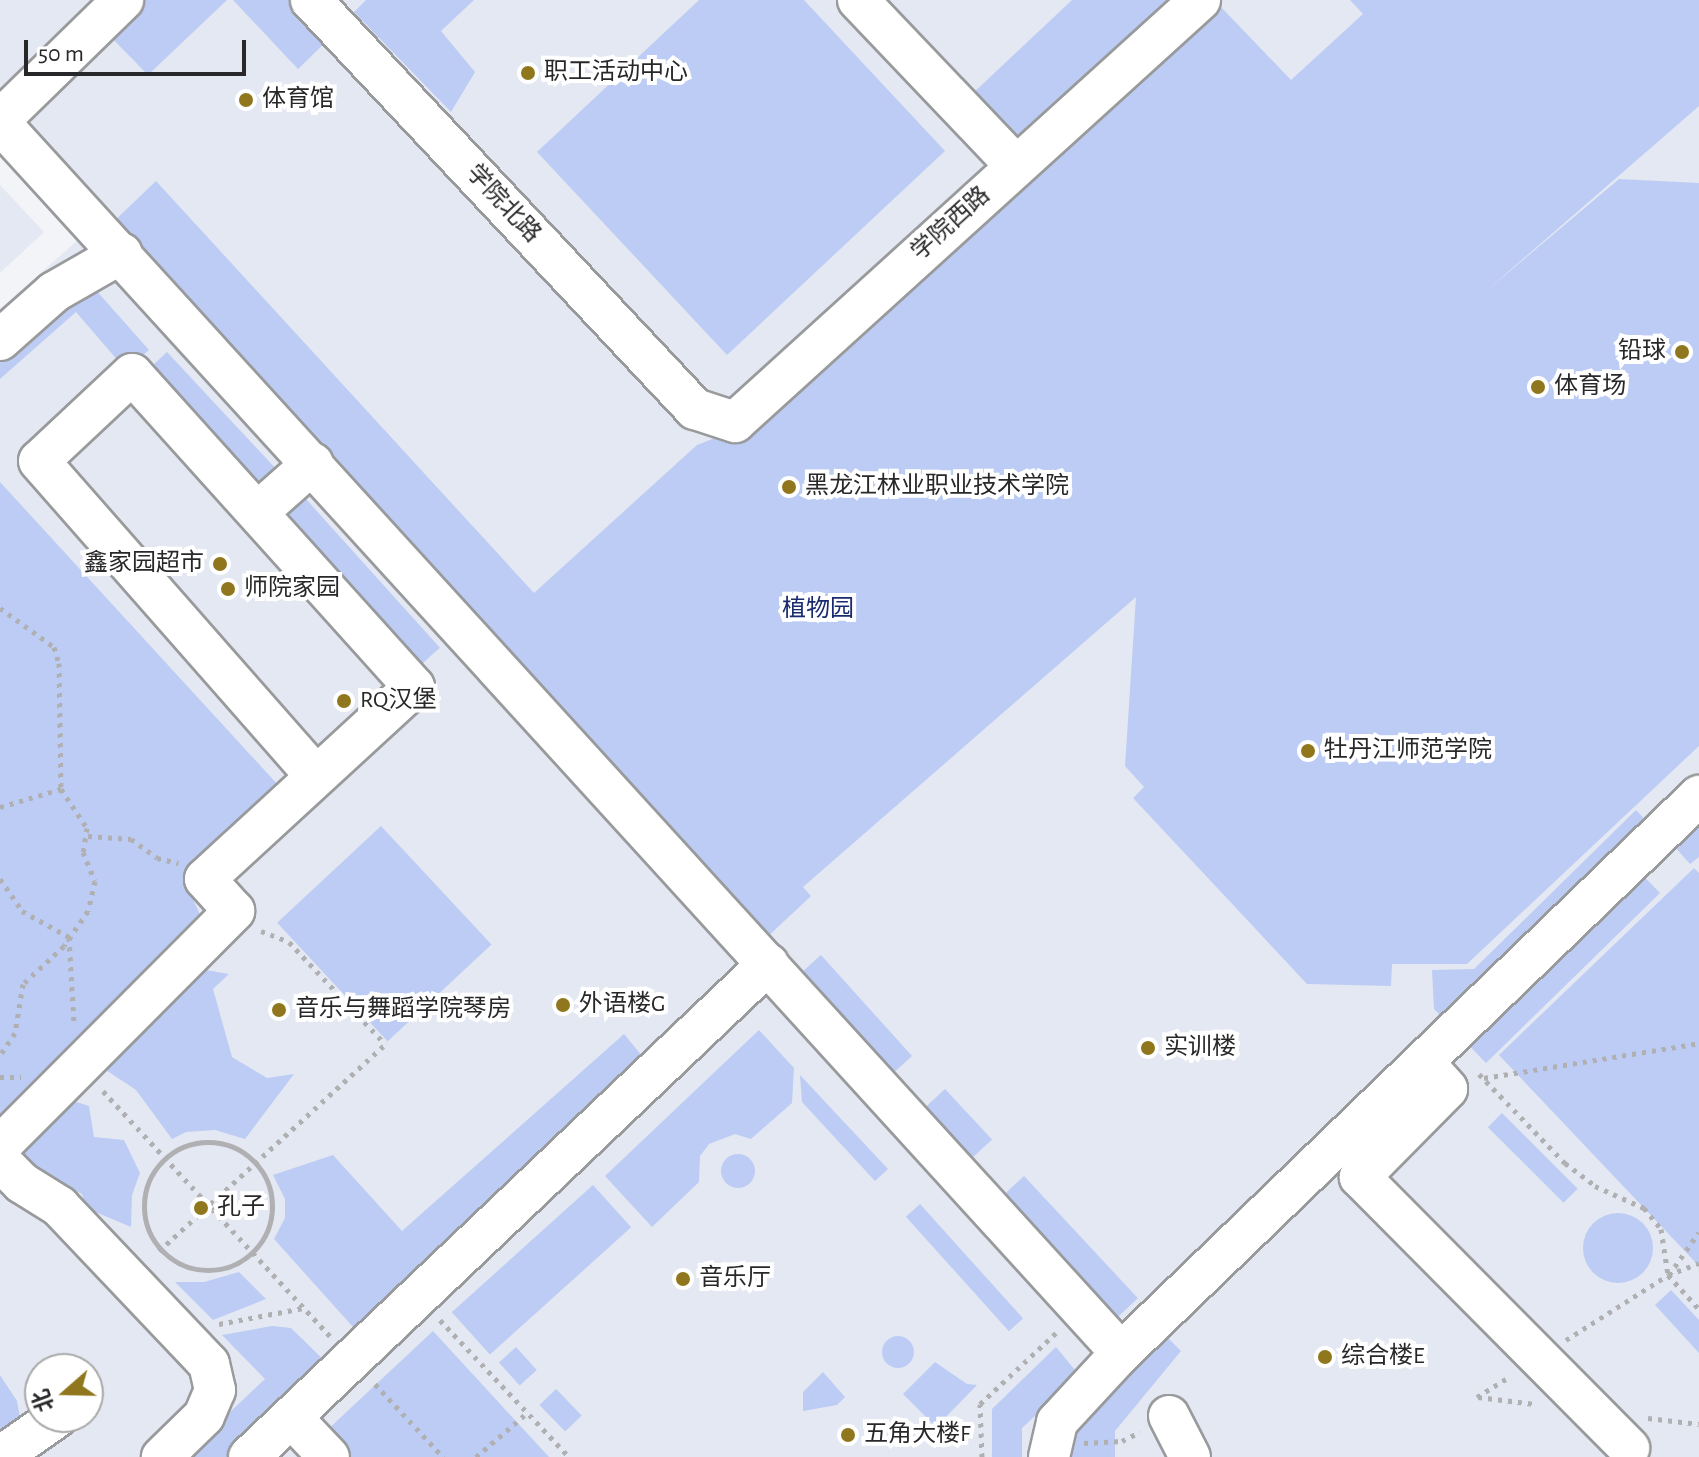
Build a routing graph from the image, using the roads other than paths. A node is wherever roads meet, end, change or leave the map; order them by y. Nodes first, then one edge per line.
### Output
1 (123, 0) edge
2 (312, 0) edge
3 (858, 0) edge
4 (1200, 0) edge
5 (0, 121) edge
6 (1015, 165) junction
7 (122, 253) junction
8 (0, 340) edge
9 (695, 409) joint
10 (313, 463) junction
11 (259, 511) junction
12 (316, 776) junction
13 (1699, 796) edge
14 (768, 964) junction
15 (1423, 1062) junction
16 (0, 1147) edge
17 (0, 1161) edge
18 (1121, 1353) junction
19 (1169, 1416) road end
20 (291, 1417) junction
21 (34, 1433) edge
22 (1629, 1448) dead end
23 (1050, 1451) edge
24 (0, 1457) edge
25 (162, 1457) edge
26 (249, 1457) edge
27 (329, 1457) edge
28 (1190, 1457) edge

1 - 5 street
2 - 9 street, 学院北路
3 - 6 street
4 - 6 street, 学院西路
5 - 7 street
6 - 9 street, 学院西路
7 - 8 street
7 - 10 street
10 - 11 street
10 - 14 street
11 - 12 street
11 - 12 street
12 - 16 street
13 - 15 street
14 - 18 street
14 - 20 street
15 - 18 street
15 - 22 street
17 - 25 street
18 - 23 street
19 - 28 street
20 - 26 street
20 - 27 street
21 - 24 street

